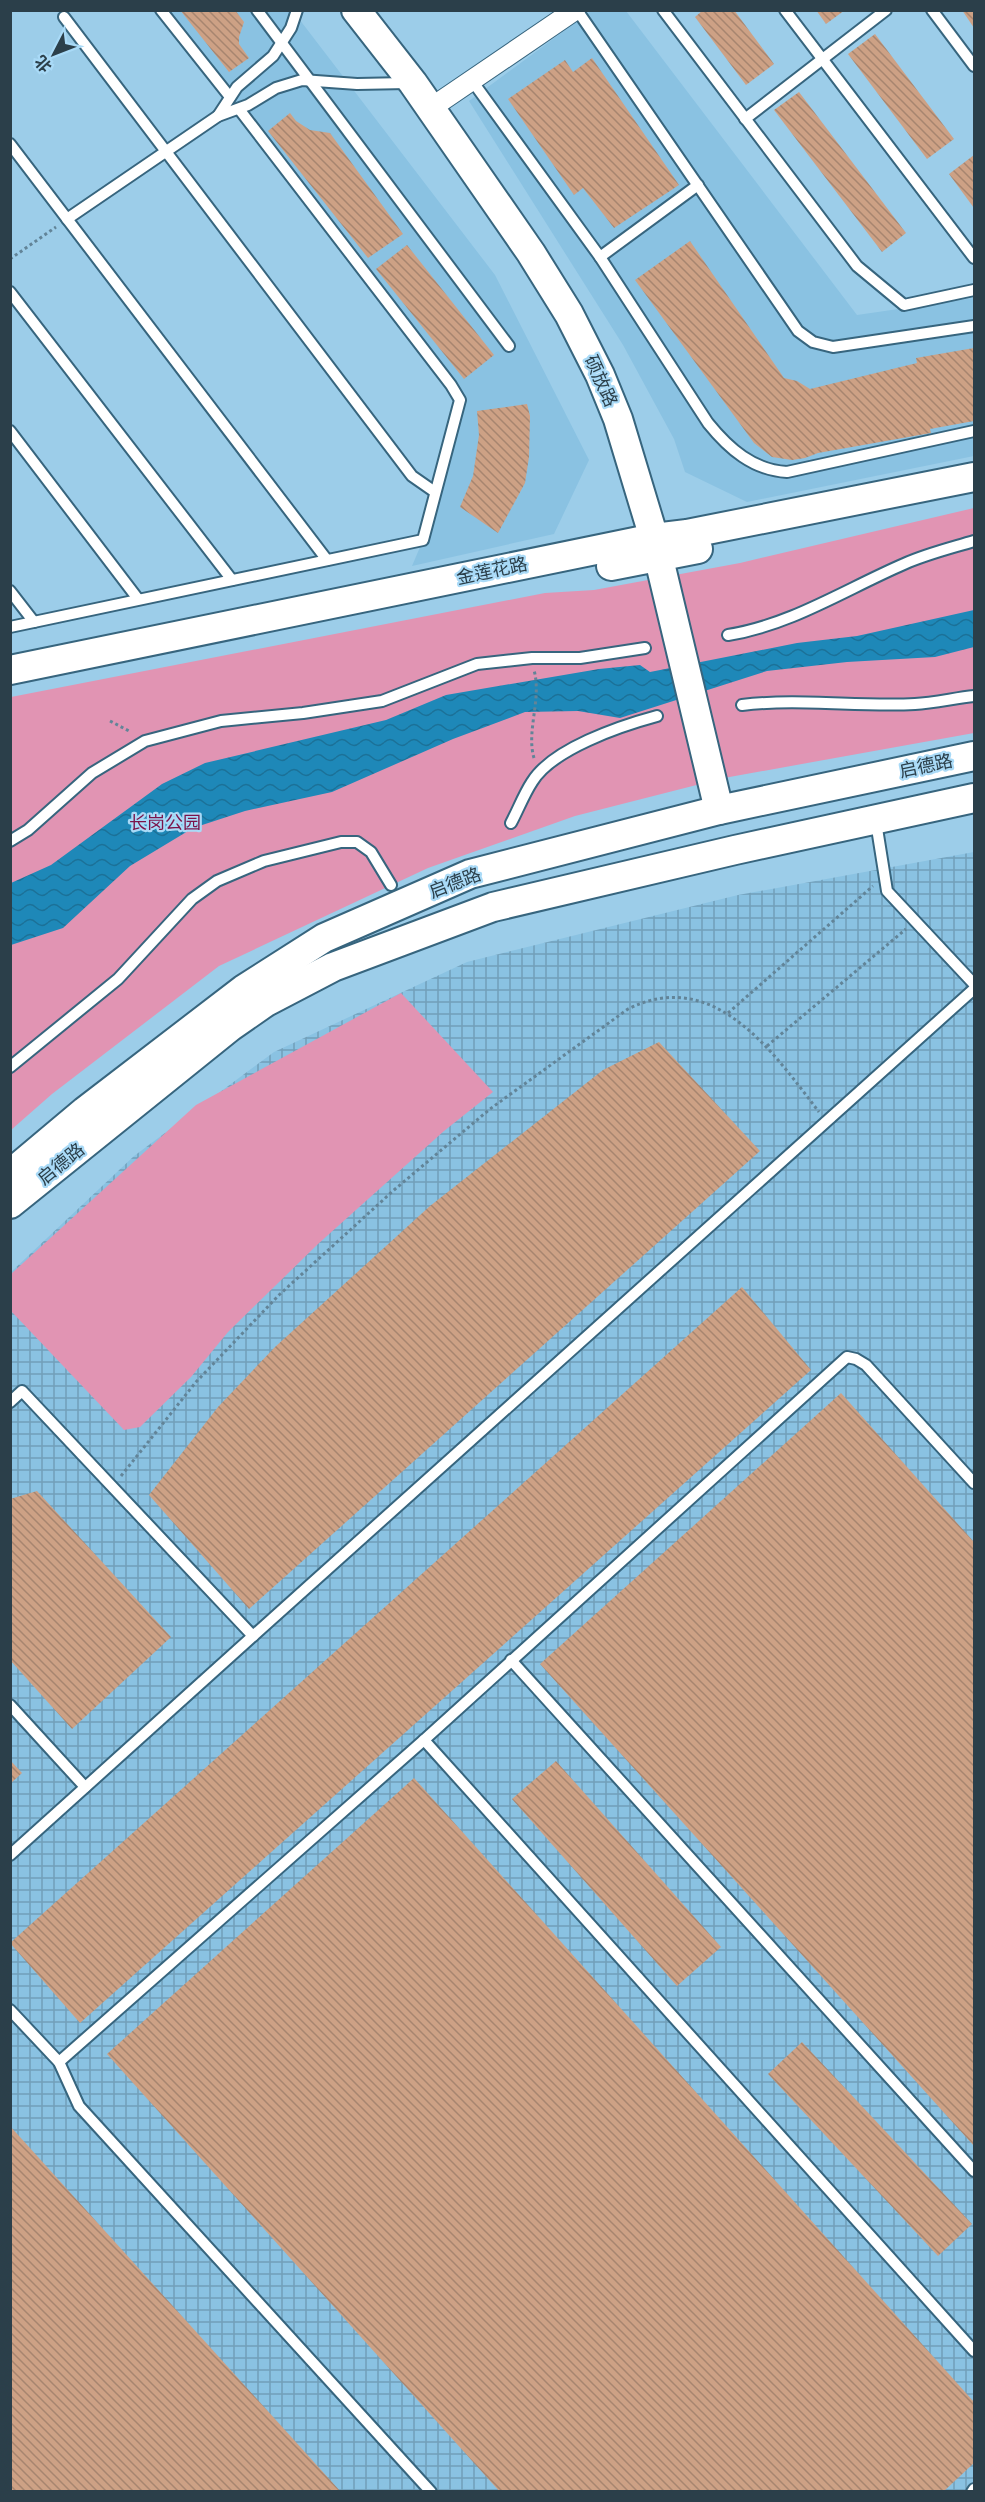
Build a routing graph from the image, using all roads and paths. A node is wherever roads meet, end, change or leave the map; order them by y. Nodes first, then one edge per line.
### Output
1 (161, 10) edge
2 (257, 10) edge
3 (297, 10) edge
4 (356, 10) edge
5 (576, 10) edge
6 (663, 10) edge
7 (785, 10) edge
8 (886, 10) edge
9 (932, 10) edge
10 (64, 17) dead end
11 (282, 43) junction
12 (823, 60) junction
13 (975, 66) edge
14 (311, 81) junction
15 (473, 82) junction
16 (413, 83) junction
17 (230, 97) junction
18 (431, 108) junction
19 (239, 109) junction
20 (218, 116) junction
21 (745, 120) junction
22 (10, 144) edge
23 (166, 151) junction
24 (698, 184) junction
25 (67, 219) junction
26 (600, 257) junction
27 (975, 258) edge
28 (10, 259) edge
29 (975, 290) edge
30 (10, 292) edge
31 (975, 326) edge
32 (509, 346) dead end
33 (10, 431) edge
34 (975, 431) edge
35 (975, 477) edge
36 (435, 492) junction
37 (975, 492) edge
38 (975, 541) edge
39 (657, 548) junction
40 (327, 560) junction
41 (232, 580) junction
42 (10, 591) edge
43 (138, 599) junction
44 (34, 622) junction
45 (10, 627) edge
46 (728, 635) dead end
47 (645, 648) dead end
48 (532, 658) junction
49 (10, 670) edge
50 (10, 682) edge
51 (975, 696) edge
52 (742, 705) dead end
53 (657, 716) dead end
54 (110, 721) dead end
55 (145, 741) junction
56 (975, 756) edge
57 (544, 767) junction
58 (975, 798) edge
59 (719, 810) junction
60 (875, 819) junction
61 (512, 823) dead end
62 (10, 841) edge
63 (885, 875) junction
64 (391, 885) dead end
65 (916, 921) junction
66 (975, 984) edge
67 (975, 989) edge
68 (728, 1013) junction
69 (767, 1046) junction
70 (10, 1067) edge
71 (826, 1122) junction
72 (10, 1174) edge
73 (10, 1204) edge
74 (10, 1402) edge
75 (975, 1483) edge
76 (112, 1487) junction
77 (253, 1636) junction
78 (511, 1660) junction
79 (10, 1705) edge
80 (424, 1740) junction
81 (85, 1787) junction
82 (10, 1854) edge
83 (10, 2010) edge
84 (59, 2062) junction
85 (975, 2171) edge
86 (975, 2351) edge
87 (431, 2492) edge

1 - 17 lane
2 - 11 lane
3 - 11 lane
4 - 16 street, 硕放路
5 - 15 street
5 - 24 lane
6 - 21 lane
7 - 12 lane
8 - 12 lane
9 - 13 lane
10 - 23 lane
11 - 14 lane
11 - 17 lane
12 - 21 lane
12 - 27 lane
14 - 16 lane
14 - 19 lane
14 - 32 lane
15 - 18 street
15 - 26 lane
16 - 18 street, 硕放路
17 - 20 lane
18 - 39 street, 硕放路
19 - 20 lane
19 - 36 lane
20 - 23 lane
21 - 29 lane
22 - 25 lane
23 - 25 lane
23 - 36 lane
24 - 26 lane
24 - 31 lane
25 - 28 path
25 - 40 lane
26 - 34 lane
30 - 41 lane
33 - 43 lane
35 - 39 street, 金莲花路
36 - 40 lane
37 - 39 street, 金莲花路
38 - 46 lane
39 - 49 street, 金莲花路
39 - 50 street, 金莲花路
39 - 59 street, 硕放路
40 - 41 lane
41 - 43 lane
42 - 44 lane
43 - 44 lane
44 - 45 lane
47 - 48 lane
48 - 55 lane
48 - 57 path
51 - 52 lane
53 - 57 lane
54 - 55 path
55 - 62 lane
56 - 59 street, 启德路
57 - 61 lane
58 - 60 street, 启德路
59 - 72 street, 启德路
60 - 63 lane
60 - 73 street, 启德路
63 - 65 lane
63 - 68 path
64 - 70 lane
65 - 66 lane
65 - 69 path
67 - 71 lane
68 - 69 path
68 - 76 path
69 - 71 path
71 - 77 lane
74 - 76 lane
75 - 78 lane
76 - 77 lane
77 - 81 lane
78 - 80 lane
78 - 85 lane
79 - 81 lane
80 - 84 lane
80 - 86 lane
81 - 82 lane
83 - 84 lane
84 - 87 lane

